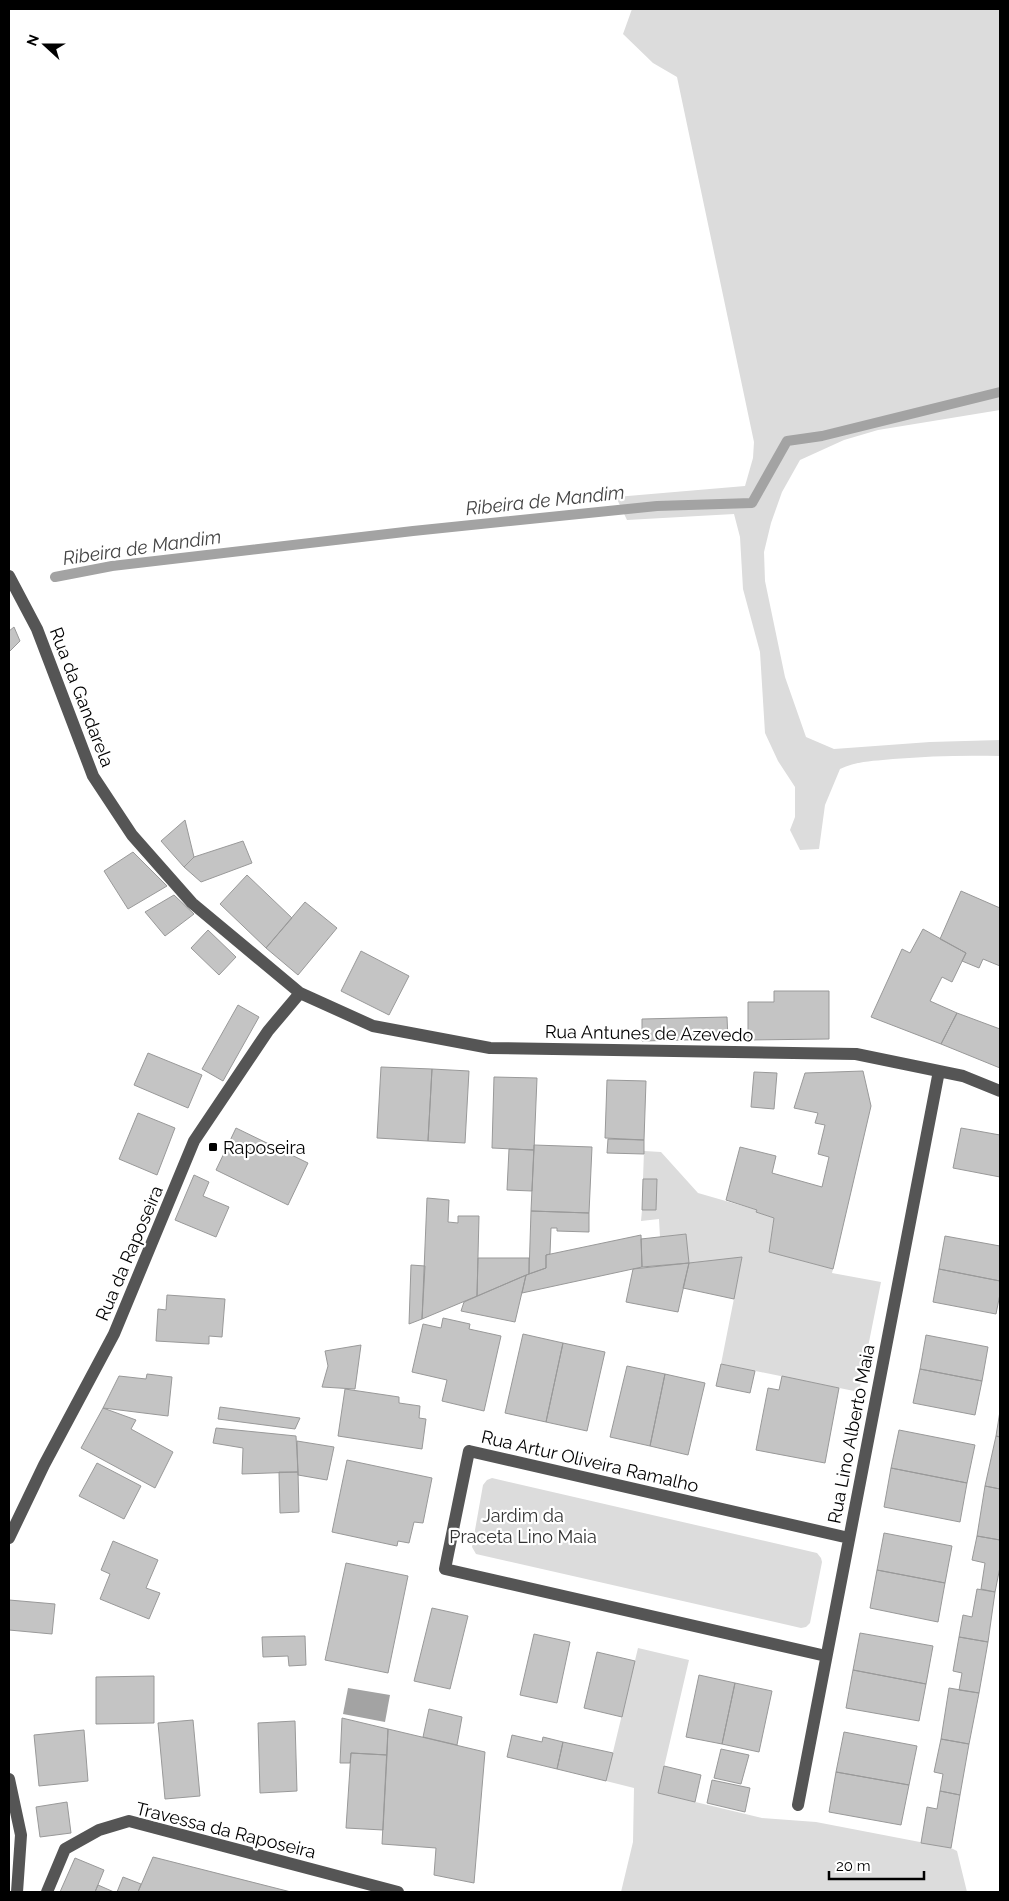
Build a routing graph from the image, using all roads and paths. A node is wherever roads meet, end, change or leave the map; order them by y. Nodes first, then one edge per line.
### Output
1 (9, 576) edge
2 (300, 994) junction
3 (939, 1071) junction
4 (1000, 1091) edge
5 (9, 1538) edge
6 (849, 1538) junction
7 (826, 1656) junction
8 (9, 1779) edge
9 (798, 1805) dead end
10 (17, 1892) edge
11 (48, 1892) edge
12 (398, 1892) edge

1 - 2 street, Rua da Gandarela
2 - 3 street, Rua Antunes de Azevedo
2 - 5 street, Rua da Raposeira
3 - 4 street, Rua Antunes de Azevedo
3 - 6 street, Rua Lino Alberto Maia
6 - 7 street, Rua Lino Alberto Maia
6 - 7 street, Rua Artur Oliveira Ramalho
7 - 9 street, Rua Lino Alberto Maia
8 - 10 street
11 - 12 street, Travessa da Raposeira

